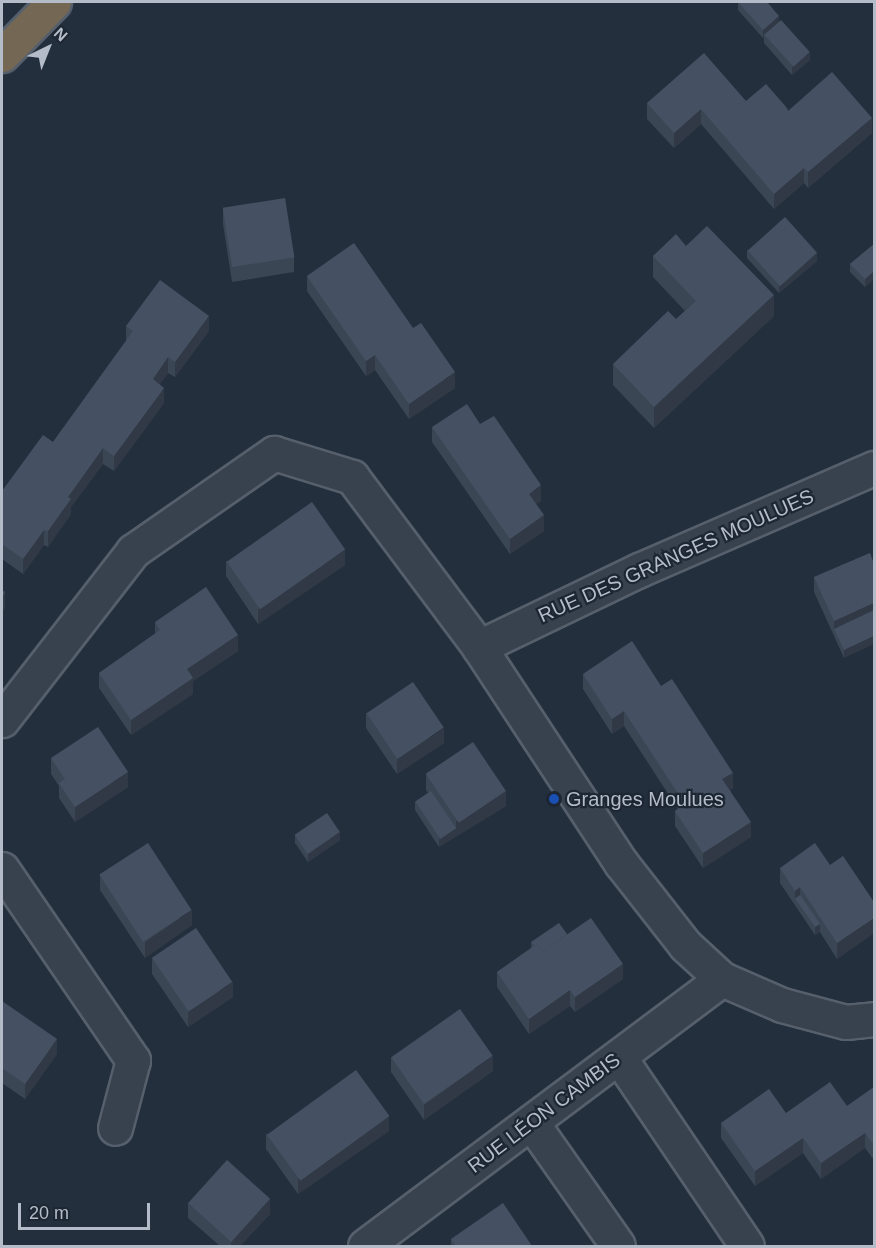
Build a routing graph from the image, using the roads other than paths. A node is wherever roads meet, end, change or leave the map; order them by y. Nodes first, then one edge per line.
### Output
1 (42, 2) edge
2 (54, 2) edge
3 (2, 49) edge
4 (2, 55) edge
5 (874, 468) edge
6 (479, 647) junction
7 (2, 720) edge
8 (2, 870) edge
9 (722, 980) junction
10 (874, 1019) edge
11 (619, 1057) junction
12 (531, 1122) junction
13 (115, 1128) dead end
14 (365, 1246) edge
15 (618, 1246) edge
16 (747, 1246) edge

1 - 3 highway
2 - 4 highway
5 - 6 street, RUE DES GRANGES MOULUES
6 - 7 street
6 - 9 street
8 - 13 street
9 - 10 street
9 - 11 street, RUE LÉON CAMBIS
11 - 12 street, RUE LÉON CAMBIS
11 - 16 street
12 - 14 street, RUE LÉON CAMBIS
12 - 15 street

